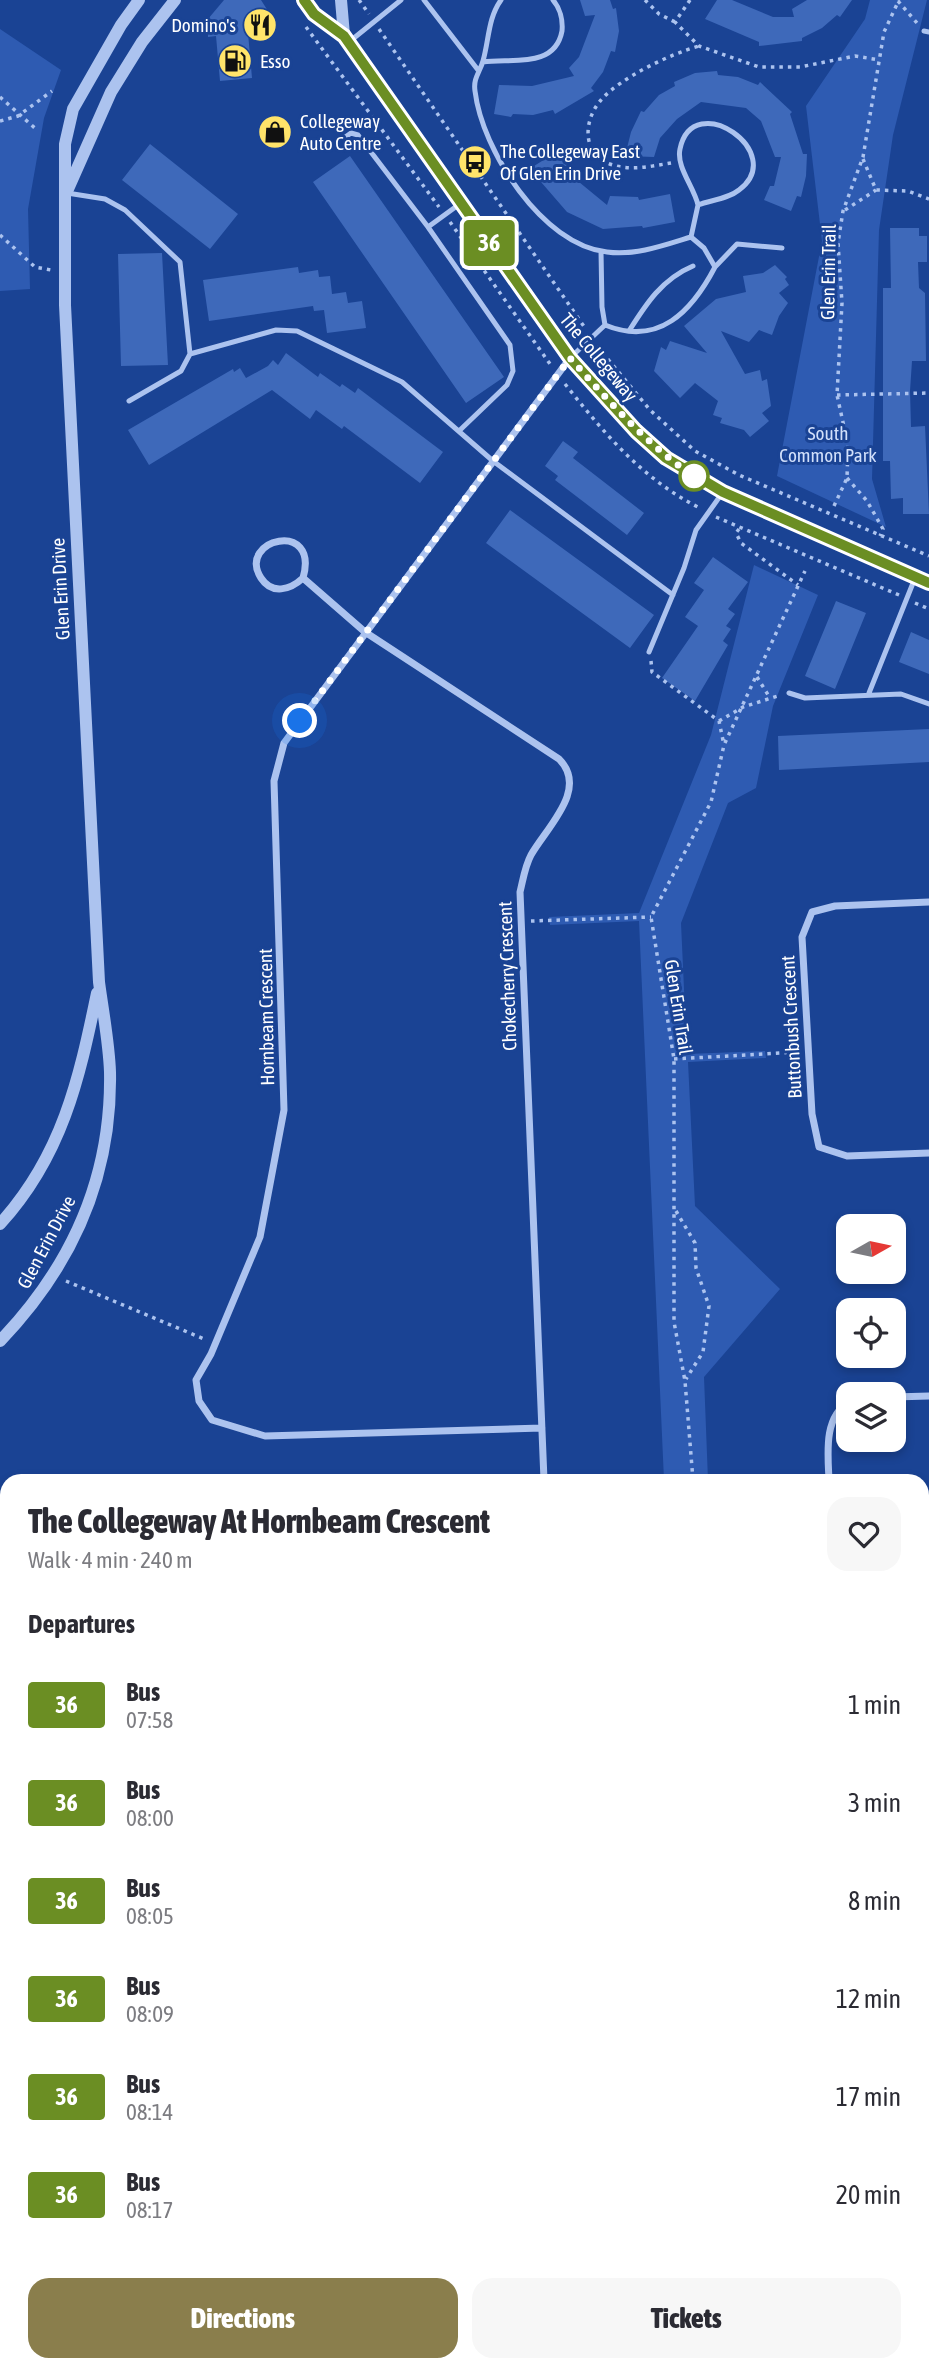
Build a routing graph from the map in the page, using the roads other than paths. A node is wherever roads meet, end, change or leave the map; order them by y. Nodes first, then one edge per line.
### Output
1 (139, 0) edge
2 (175, 0) edge
3 (304, 0) edge
4 (341, 0) edge
5 (401, 0) edge
6 (424, 0) edge
7 (501, 0) edge
8 (553, 0) edge
9 (346, 39) junction
10 (483, 62) junction
11 (478, 70) junction
12 (344, 138) dead end
13 (67, 193) junction
14 (461, 203) junction
15 (698, 205) junction
16 (428, 227) junction
17 (691, 237) junction
18 (782, 248) dead end
19 (601, 251) junction
20 (693, 266) dead end
21 (715, 267) junction
22 (606, 325) junction
23 (629, 331) junction
24 (190, 354) junction
25 (570, 358) junction
26 (129, 401) dead end
27 (459, 431) junction
28 (493, 461) junction
29 (723, 492) junction
30 (303, 578) junction
31 (915, 578) junction
32 (929, 582) edge
33 (673, 595) junction
34 (365, 632) junction
35 (649, 652) road end
36 (789, 693) dead end
37 (869, 693) junction
38 (929, 704) edge
39 (929, 902) edge
40 (99, 982) junction
41 (929, 1153) edge
42 (0, 1224) edge
43 (0, 1341) edge
44 (929, 1396) edge
45 (906, 1397) edge
46 (836, 1416) edge
47 (542, 1428) junction
48 (544, 1474) edge
49 (829, 1474) edge

1 - 13 street, Glen Erin Drive
2 - 13 street, Glen Erin Drive
3 - 9 street, The Collegeway
4 - 9 street
5 - 9 lane
6 - 11 lane
7 - 10 lane
8 - 10 lane
9 - 14 street, The Collegeway
10 - 11 lane
11 - 19 lane
12 - 16 lane
13 - 24 lane
13 - 40 street, Glen Erin Drive
14 - 16 lane
14 - 25 street, The Collegeway
15 - 15 lane
15 - 17 lane
16 - 27 lane
17 - 19 lane
17 - 21 lane
18 - 21 lane
19 - 22 lane
20 - 23 lane
21 - 23 lane
22 - 23 lane
22 - 25 lane
24 - 26 lane
24 - 27 lane
25 - 28 street, Hornbeam Crescent
25 - 29 street, The Collegeway
27 - 28 lane
28 - 33 lane
28 - 34 street, Hornbeam Crescent
29 - 31 street, The Collegeway
29 - 33 lane
30 - 30 street
30 - 34 street, Chokecherry Crescent
31 - 32 street, The Collegeway
31 - 37 lane
33 - 35 lane
34 - 47 street, Chokecherry Crescent
34 - 47 street, Hornbeam Crescent
36 - 37 lane
37 - 38 lane
39 - 41 street, Buttonbush Crescent
40 - 42 street, Glen Erin Drive
40 - 43 street, Glen Erin Drive
44 - 45 street
46 - 49 street
47 - 48 street, Chokecherry Crescent

